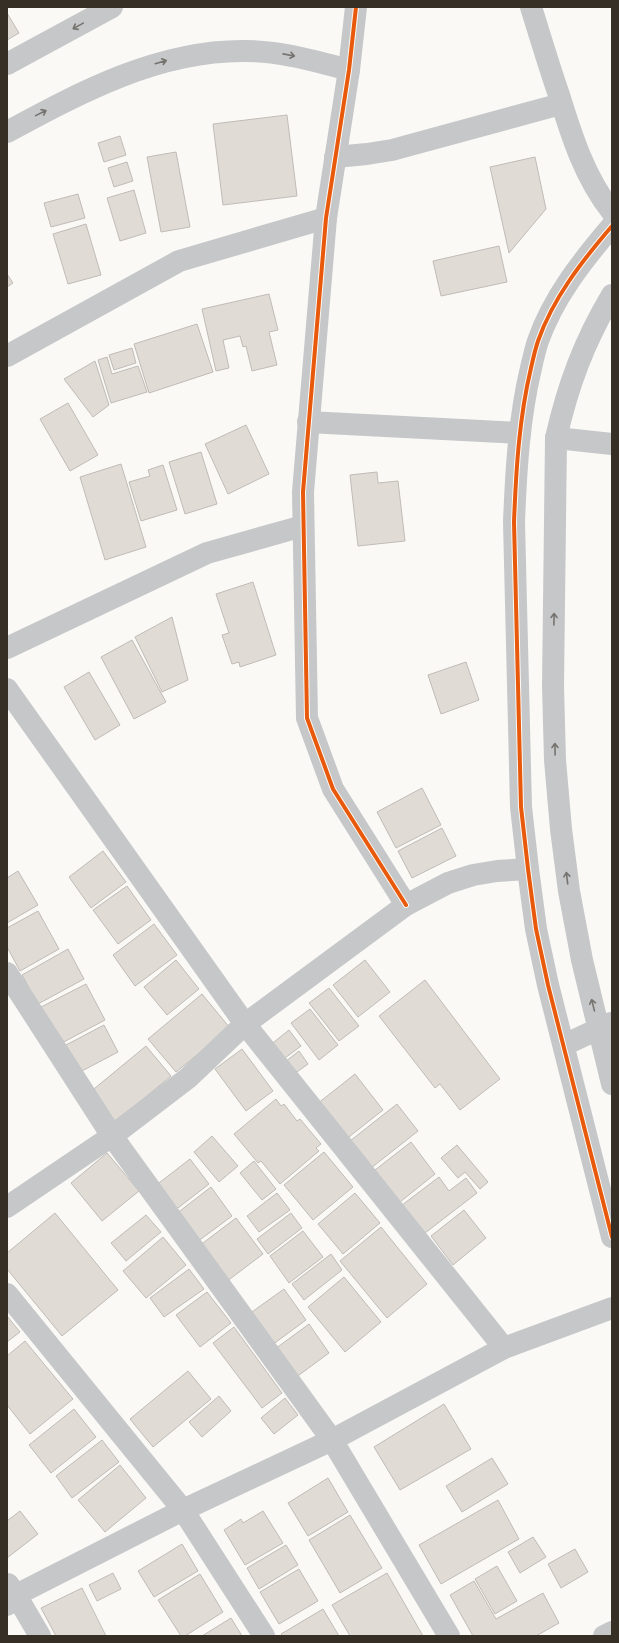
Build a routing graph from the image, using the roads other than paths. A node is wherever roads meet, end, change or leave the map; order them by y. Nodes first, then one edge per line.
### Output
1 (112, 7) edge
2 (356, 7) edge
3 (531, 7) edge
4 (7, 64) edge
5 (349, 70) junction
6 (561, 104) junction
7 (7, 132) edge
8 (335, 157) junction
9 (612, 212) edge
10 (326, 218) junction
11 (612, 226) edge
12 (612, 295) edge
13 (7, 356) edge
14 (308, 422) junction
15 (520, 433) junction
16 (556, 438) junction
17 (611, 441) edge
18 (303, 526) junction
19 (7, 648) edge
20 (7, 689) edge
21 (528, 868) junction
22 (406, 905) junction
23 (7, 973) edge
24 (245, 1024) junction
25 (606, 1026) edge
26 (564, 1045) junction
27 (612, 1084) edge
28 (112, 1136) junction
29 (7, 1207) edge
30 (612, 1237) edge
31 (7, 1294) edge
32 (612, 1308) edge
33 (504, 1348) junction
34 (332, 1440) junction
35 (183, 1510) junction
36 (10, 1594) edge
37 (612, 1632) edge
38 (40, 1636) edge
39 (264, 1636) edge
40 (449, 1636) edge
41 (604, 1636) edge

1 -> 4 street
2 - 5 street
3 - 6 street
7 -> 5 street
5 - 8 street
6 - 8 street
6 - 9 street
8 - 10 street
10 - 13 street
10 - 14 street
11 - 15 street
12 - 16 street
14 - 15 street
14 - 18 street
15 - 21 street
16 - 17 street
25 -> 16 street
18 - 19 street
18 - 22 street
20 - 24 street
21 - 22 street
21 - 26 street
22 - 24 street
23 - 28 street
24 - 28 street
24 - 33 street
25 - 26 street
25 - 27 street
26 - 30 street
28 - 29 street
28 - 34 street
31 - 35 street
32 - 33 street
33 - 34 street
34 - 35 street
34 - 40 street
35 - 36 street
35 - 39 street
36 - 38 street
37 - 41 street

